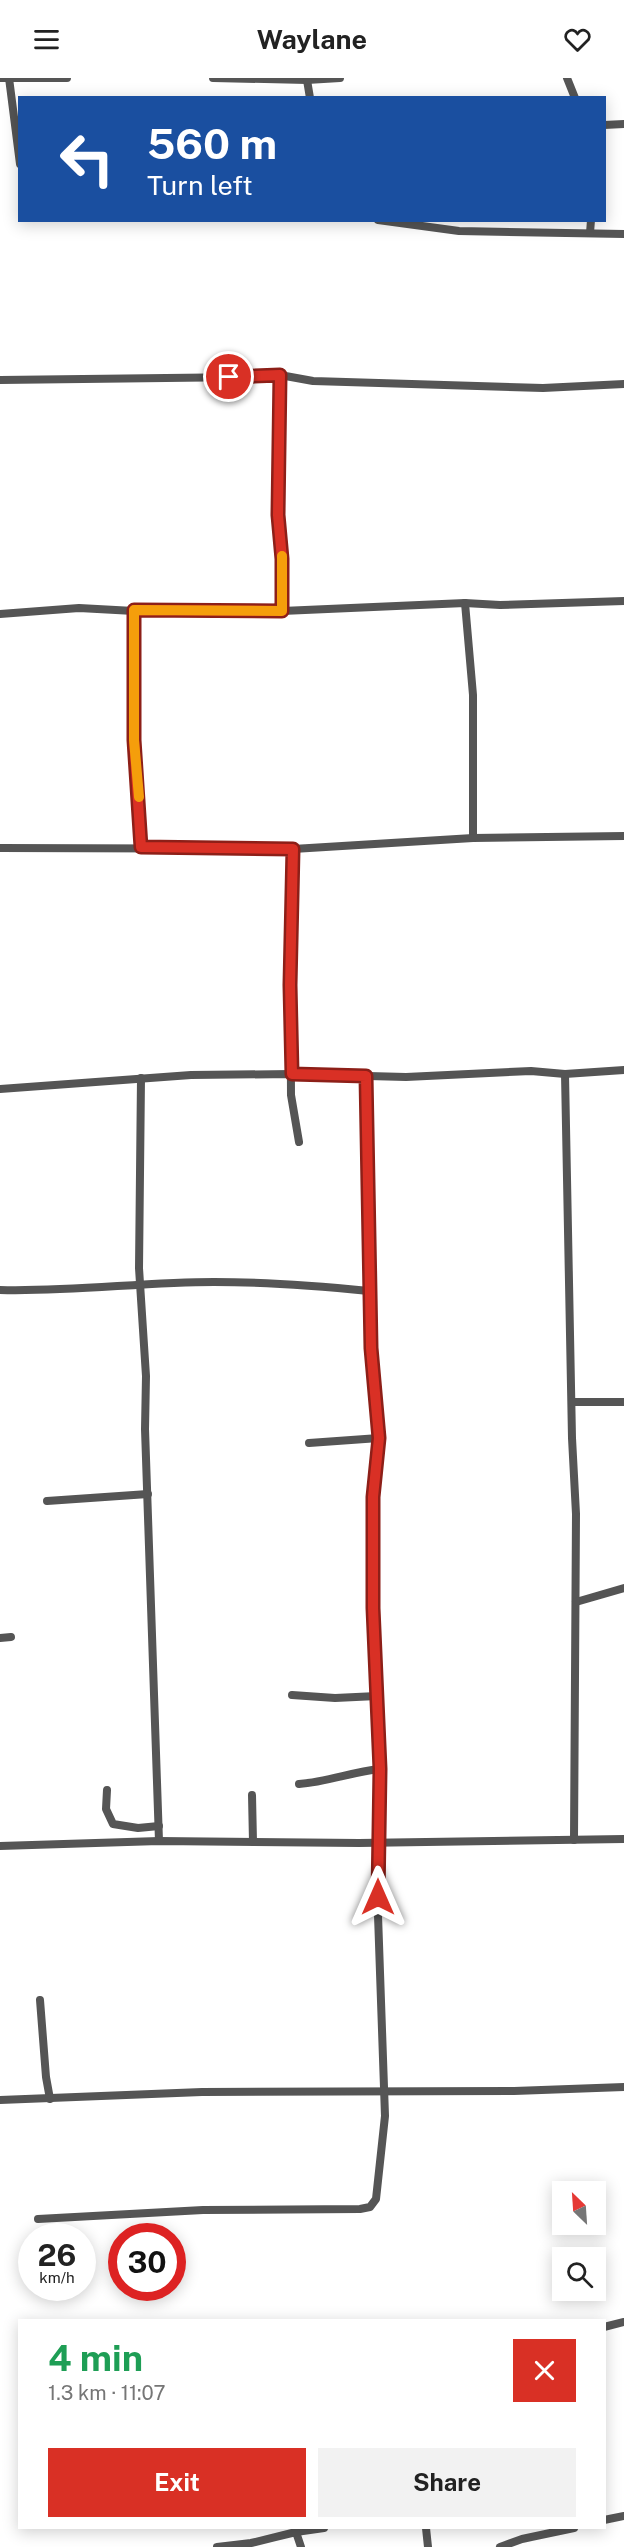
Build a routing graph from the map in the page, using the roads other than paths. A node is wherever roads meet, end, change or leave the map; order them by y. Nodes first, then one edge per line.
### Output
1 (0, 78) edge
2 (9, 78) edge
3 (67, 78) edge
4 (213, 78) edge
5 (340, 78) edge
6 (567, 78) edge
7 (307, 80) junction
8 (310, 96) edge
9 (574, 96) edge
10 (624, 124) edge
11 (606, 125) edge
12 (18, 148) edge
13 (393, 222) edge
14 (591, 222) edge
15 (590, 233) junction
16 (624, 234) edge
17 (280, 375) junction
18 (0, 380) edge
19 (624, 384) edge
20 (624, 602) edge
21 (465, 603) junction
22 (134, 610) junction
23 (282, 611) junction
24 (0, 614) edge
25 (624, 836) edge
26 (473, 838) junction
27 (141, 847) junction
28 (0, 848) edge
29 (293, 849) junction
30 (624, 1070) edge
31 (292, 1074) junction
32 (565, 1074) junction
33 (366, 1076) junction
34 (141, 1078) junction
35 (0, 1089) edge
36 (299, 1142) dead end
37 (140, 1285) junction
38 (0, 1290) edge
39 (369, 1291) junction
40 (572, 1402) junction
41 (624, 1402) edge
42 (379, 1438) junction
43 (309, 1443) dead end
44 (148, 1494) junction
45 (46, 1501) dead end
46 (624, 1588) edge
47 (576, 1602) junction
48 (11, 1637) dead end
49 (0, 1638) edge
50 (292, 1695) dead end
51 (377, 1696) junction
52 (380, 1769) junction
53 (300, 1784) dead end
54 (107, 1790) dead end
55 (252, 1795) dead end
56 (159, 1826) junction
57 (624, 1839) edge
58 (574, 1840) junction
59 (159, 1841) junction
60 (253, 1842) junction
61 (378, 1842) junction
62 (0, 1846) edge
63 (40, 2000) dead end
64 (624, 2087) edge
65 (383, 2090) junction
66 (50, 2099) junction
67 (0, 2100) edge
68 (38, 2219) dead end
69 (624, 2322) edge
70 (606, 2326) edge
71 (624, 2516) edge
72 (606, 2520) edge
73 (317, 2529) edge
74 (426, 2529) edge
75 (569, 2529) edge
76 (296, 2532) junction
77 (217, 2547) edge
78 (301, 2547) edge
79 (428, 2547) edge
80 (500, 2547) edge

1 - 2 street
2 - 3 street
2 - 12 street
4 - 7 street
5 - 7 street
6 - 9 street
7 - 8 street
10 - 11 street
13 - 15 street
14 - 15 street
15 - 16 street
17 - 18 street
17 - 19 street
17 - 23 street
20 - 21 street
21 - 23 street
21 - 26 street
22 - 23 street
22 - 24 street
22 - 27 street
25 - 26 street
26 - 29 street
27 - 28 street
27 - 29 street
29 - 31 street
30 - 32 street
31 - 33 street
31 - 34 street
31 - 36 street
32 - 33 street
32 - 40 street
33 - 39 street
34 - 35 street
34 - 37 street
37 - 38 street
37 - 39 street
37 - 44 street
39 - 42 street
40 - 41 street
40 - 47 street
42 - 43 street
42 - 51 street
44 - 45 street
44 - 56 street
46 - 47 street
47 - 58 street
48 - 49 street
50 - 51 street
51 - 52 street
52 - 53 street
52 - 61 street
54 - 56 street
55 - 60 street
56 - 59 street
57 - 58 street
58 - 61 street
59 - 60 street
59 - 62 street
60 - 61 street
61 - 65 street
63 - 66 street
64 - 65 street
65 - 66 street
65 - 68 street
66 - 67 street
69 - 70 street
71 - 72 street
73 - 76 street
74 - 79 street
75 - 80 street
76 - 77 street
76 - 78 street

